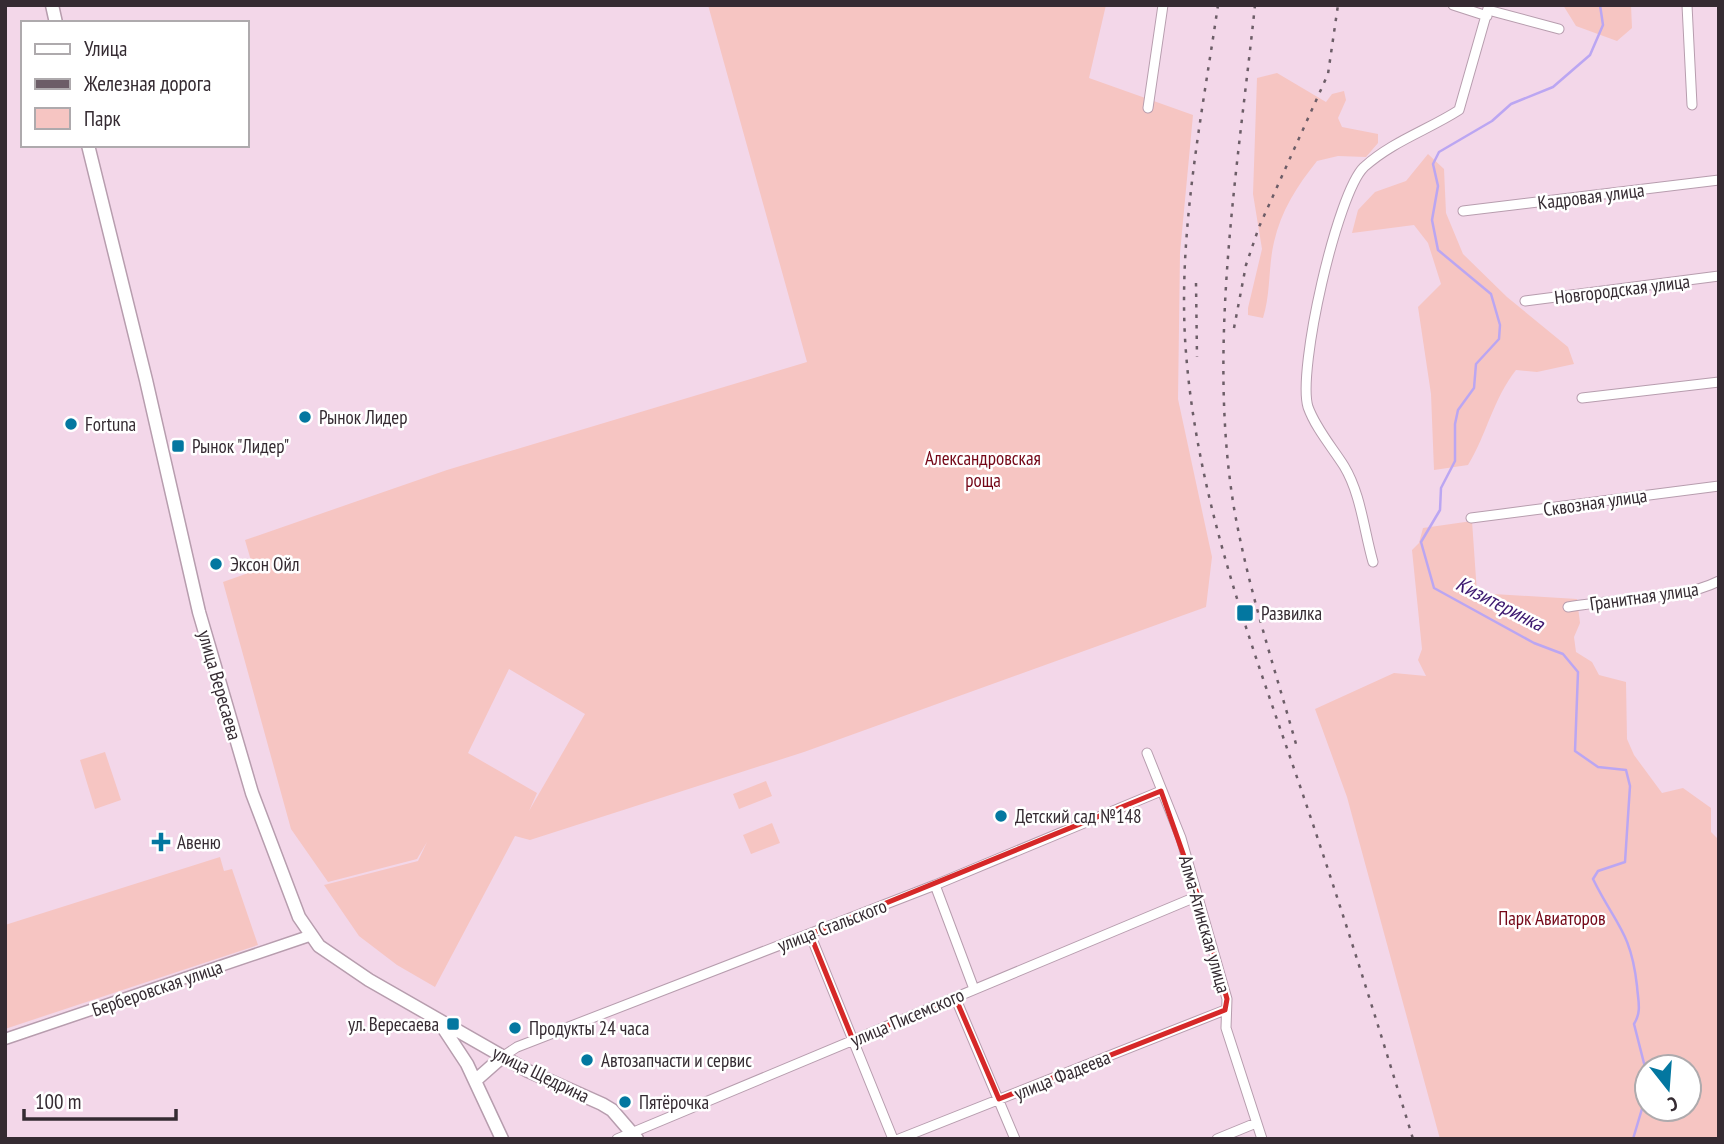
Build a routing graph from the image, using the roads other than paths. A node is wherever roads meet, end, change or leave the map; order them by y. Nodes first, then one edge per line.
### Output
1 (1163, 5) edge
2 (1452, 5) edge
3 (1687, 5) edge
4 (1488, 11) edge
5 (1559, 29) dead end
6 (1692, 105) dead end
7 (1148, 108) dead end
8 (88, 147) edge
9 (1719, 180) edge
10 (1462, 211) dead end
11 (1719, 276) edge
12 (1525, 301) dead end
13 (1719, 382) edge
14 (1582, 398) dead end
15 (1719, 486) edge
16 (1471, 518) dead end
17 (1373, 562) dead end
18 (1719, 581) edge
19 (1568, 607) dead end
20 (1147, 753) dead end
21 (1161, 792) junction
22 (935, 885) junction
23 (1198, 896) junction
24 (810, 934) junction
25 (309, 936) junction
26 (974, 989) junction
27 (955, 997) junction
28 (1225, 1010) junction
29 (438, 1020) junction
30 (5, 1039) edge
31 (853, 1040) junction
32 (502, 1057) junction
33 (476, 1080) junction
34 (999, 1099) junction
35 (1256, 1123) junction
36 (635, 1136) edge
37 (502, 1139) edge
38 (617, 1139) edge
39 (893, 1139) edge
40 (899, 1139) edge
41 (1015, 1139) edge
42 (1217, 1139) edge
43 (1262, 1139) edge

1 - 7 street
2 - 4 street
3 - 6 street
4 - 5 street
4 - 17 street
8 - 25 main road, улица Вересаева
9 - 10 street, Кадровая улица
11 - 12 street, Новгородская улица
13 - 14 street
15 - 16 street, Сквозная улица
18 - 19 street, Гранитная улица
20 - 21 street, Алма-Атинская улица
21 - 22 street, улица Стальского
21 - 23 street, Алма-Атинская улица
22 - 24 street, улица Стальского
22 - 26 street
23 - 26 street, улица Писемского
23 - 28 street, Алма-Атинская улица
24 - 31 street
24 - 32 street, улица Стальского
25 - 29 main road, улица Вересаева
25 - 30 street, Берберовская улица
26 - 27 street, улица Писемского
27 - 31 street, улица Писемского
27 - 34 street
28 - 34 street, улица Фадеева
28 - 35 street, Алма-Атинская улица
29 - 32 main road, улица Щедрина
29 - 33 main road, улица Вересаева
31 - 36 street, улица Писемского
31 - 39 street
32 - 33 main road
32 - 36 main road, улица Щедрина
33 - 37 main road, улица Вересаева
34 - 40 street, улица Фадеева
34 - 41 street
35 - 42 street
35 - 43 street, Алма-Атинская улица
36 - 38 street, улица Писемского

